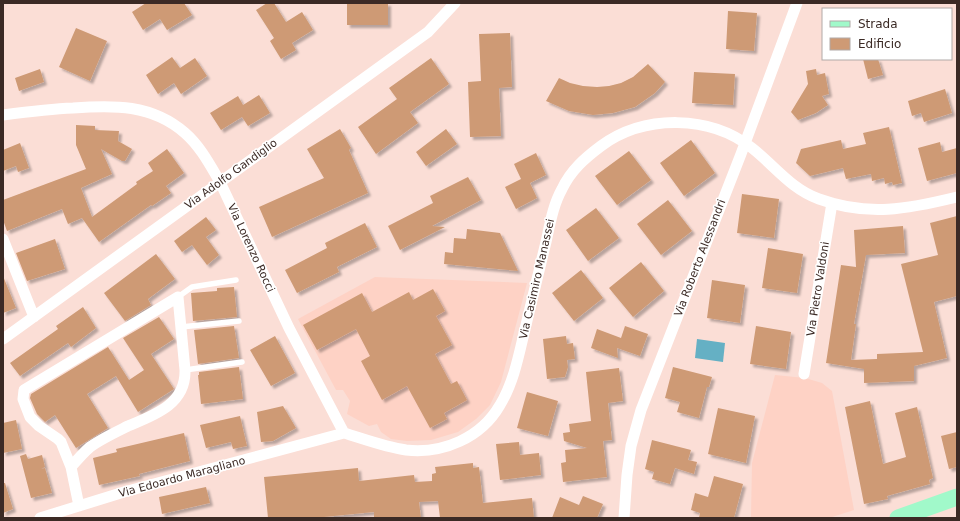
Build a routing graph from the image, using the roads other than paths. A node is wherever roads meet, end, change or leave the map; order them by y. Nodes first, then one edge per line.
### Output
1 (454, 3) edge
2 (797, 3) edge
3 (3, 114) edge
4 (745, 143) junction
5 (220, 182) junction
6 (957, 197) edge
7 (832, 203) junction
8 (3, 239) edge
9 (236, 280) dead end
10 (178, 297) junction
11 (34, 317) junction
12 (239, 321) dead end
13 (181, 327) junction
14 (3, 339) edge
15 (242, 362) dead end
16 (185, 370) junction
17 (804, 374) dead end
18 (344, 433) junction
19 (71, 467) junction
20 (957, 497) edge
21 (79, 506) junction
22 (920, 514) edge
23 (40, 518) edge
24 (624, 518) edge
25 (898, 518) edge

1 - 5 street, Via Adolfo Gandiglio
2 - 4 street, Via Roberto Alessandri
3 - 5 street, Via Lorenzo Rocci
4 - 7 street, Via Casimiro Manassei
4 - 18 street, Via Casimiro Manassei
4 - 24 street, Via Roberto Alessandri
5 - 11 street, Via Adolfo Gandiglio
5 - 18 street, Via Lorenzo Rocci
6 - 7 street, Via Casimiro Manassei
7 - 17 street, Via Pietro Valdoni
8 - 11 street
9 - 10 lane
10 - 13 street
10 - 19 street
11 - 14 street, Via Adolfo Gandiglio
12 - 13 lane
13 - 16 street
15 - 16 lane
16 - 19 street
18 - 21 street, Via Edoardo Maragliano
19 - 21 street
20 - 22 main road
21 - 23 street, Via Edoardo Maragliano
22 - 25 main road

